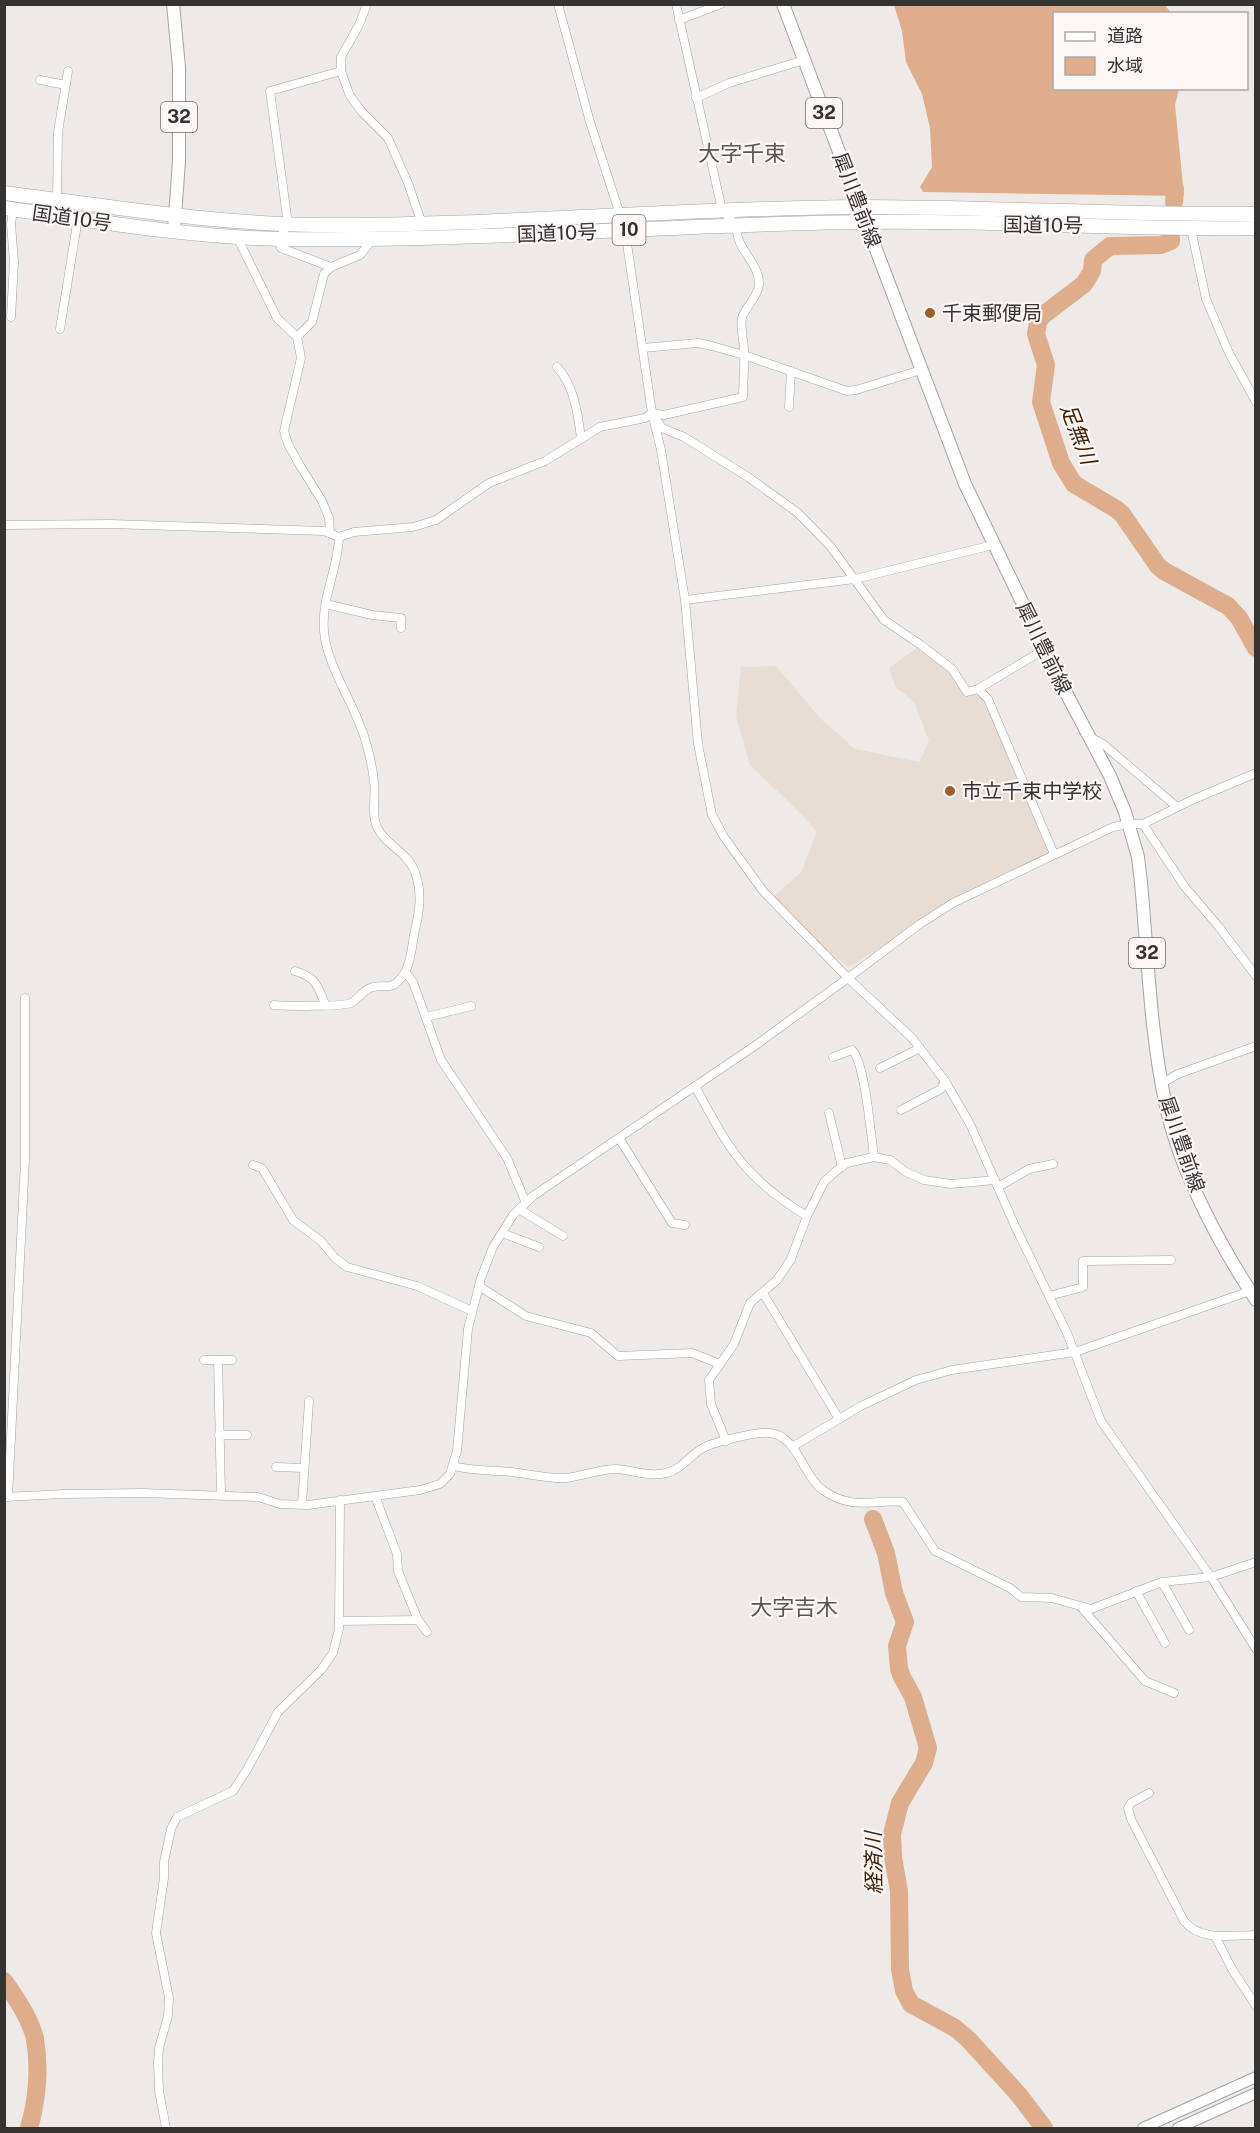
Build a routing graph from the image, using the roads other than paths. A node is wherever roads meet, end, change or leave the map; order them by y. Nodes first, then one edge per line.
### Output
1 (173, 4) edge
2 (367, 4) edge
3 (558, 4) edge
4 (676, 4) edge
5 (721, 4) edge
6 (783, 4) edge
7 (679, 20) junction
8 (804, 60) junction
9 (68, 71) dead end
10 (340, 72) junction
11 (40, 80) dead end
12 (66, 85) junction
13 (696, 98) junction
14 (4, 193) edge
15 (57, 200) junction
16 (860, 207) junction
17 (9, 209) edge
18 (722, 210) junction
19 (1256, 214) edge
20 (175, 215) junction
21 (620, 215) junction
22 (78, 218) junction
23 (866, 222) junction
24 (288, 224) junction
25 (422, 224) junction
26 (737, 226) junction
27 (1256, 228) edge
28 (1191, 229) junction
29 (174, 230) junction
30 (625, 230) junction
31 (237, 237) junction
32 (279, 239) junction
33 (373, 239) junction
34 (331, 267) junction
35 (11, 317) dead end
36 (60, 329) dead end
37 (297, 337) junction
38 (643, 348) junction
39 (744, 354) junction
40 (556, 367) dead end
41 (921, 370) junction
42 (791, 371) junction
43 (1256, 402) edge
44 (789, 407) dead end
45 (652, 413) junction
46 (581, 438) junction
47 (4, 525) edge
48 (330, 533) junction
49 (339, 537) junction
50 (993, 545) junction
51 (855, 579) junction
52 (685, 600) junction
53 (326, 604) junction
54 (401, 628) dead end
55 (1045, 649) junction
56 (978, 689) junction
57 (1090, 737) junction
58 (1256, 773) edge
59 (1177, 807) junction
60 (1128, 824) junction
61 (1143, 824) junction
62 (1054, 854) junction
63 (296, 971) dead end
64 (405, 972) junction
65 (1256, 976) edge
66 (848, 978) junction
67 (26, 998) dead end
68 (325, 1004) junction
69 (274, 1005) dead end
70 (471, 1006) dead end
71 (427, 1017) junction
72 (1256, 1046) edge
73 (920, 1048) junction
74 (833, 1057) dead end
75 (880, 1068) dead end
76 (945, 1081) junction
77 (1162, 1083) junction
78 (695, 1086) junction
79 (901, 1110) dead end
80 (829, 1113) dead end
81 (619, 1138) junction
82 (874, 1157) junction
83 (1053, 1164) dead end
84 (253, 1165) dead end
85 (842, 1167) junction
86 (996, 1184) junction
87 (526, 1203) junction
88 (519, 1209) junction
89 (807, 1215) junction
90 (685, 1225) dead end
91 (502, 1233) junction
92 (563, 1236) dead end
93 (539, 1247) dead end
94 (1171, 1260) dead end
95 (479, 1286) junction
96 (763, 1293) junction
97 (1252, 1295) edge
98 (1049, 1296) junction
99 (472, 1311) junction
100 (1075, 1352) junction
101 (204, 1360) dead end
102 (218, 1360) junction
103 (232, 1360) dead end
104 (720, 1364) junction
105 (309, 1401) dead end
106 (839, 1419) junction
107 (219, 1435) junction
108 (247, 1436) dead end
109 (726, 1441) junction
110 (792, 1447) junction
111 (453, 1466) junction
112 (276, 1467) dead end
113 (304, 1468) junction
114 (220, 1496) junction
115 (375, 1496) junction
116 (6, 1497) edge
117 (340, 1500) junction
118 (302, 1504) junction
119 (1256, 1562) edge
120 (1211, 1577) junction
121 (1162, 1582) junction
122 (1136, 1591) junction
123 (1081, 1607) junction
124 (418, 1620) junction
125 (339, 1621) junction
126 (1189, 1630) dead end
127 (427, 1632) dead end
128 (1165, 1643) dead end
129 (1256, 1649) edge
130 (1174, 1693) dead end
131 (1149, 1793) dead end
132 (1215, 1935) junction
133 (1256, 1935) edge
134 (1256, 2006) edge
135 (1256, 2076) edge
136 (1256, 2093) edge
137 (166, 2128) edge
138 (1143, 2128) edge
139 (1178, 2128) edge

1 - 20 main road, 32
2 - 10 street
3 - 21 street
4 - 7 street
5 - 7 street
6 - 8 main road, 犀川豊前線 / 32
7 - 13 street
8 - 13 street
8 - 16 main road, 犀川豊前線 / 32
9 - 12 street
10 - 24 street
10 - 25 street
11 - 12 street
12 - 15 street
13 - 18 street
14 - 15 highway, 国道10号 / 10
15 - 20 highway, 国道10号 / 10
16 - 18 highway, 国道10号 / 10
16 - 19 highway, 国道10号 / 10
16 - 23 main road, 犀川豊前線 / 32
17 - 22 highway, 国道10号 / 10
17 - 35 street
18 - 21 highway, 国道10号 / 10
18 - 26 street
20 - 24 highway, 国道10号 / 10
20 - 29 main road, 32
21 - 25 highway, 国道10号 / 10
21 - 30 street
22 - 29 highway, 国道10号 / 10
22 - 36 street
23 - 26 highway, 国道10号 / 10
23 - 28 highway, 国道10号 / 10
23 - 41 main road, 犀川豊前線 / 32
24 - 25 highway, 国道10号 / 10
24 - 32 street
26 - 30 highway, 国道10号 / 10
26 - 39 street
27 - 28 highway, 国道10号 / 10
28 - 43 street
29 - 31 highway, 国道10号 / 10
30 - 33 highway, 国道10号 / 10
30 - 38 street
31 - 32 highway, 国道10号 / 10
31 - 37 street
32 - 33 highway, 国道10号 / 10
32 - 34 street
33 - 34 street
34 - 37 street
37 - 48 street
38 - 39 street
38 - 45 street
39 - 42 street
39 - 45 street
40 - 46 street
41 - 42 street
41 - 50 main road, 犀川豊前線 / 32
42 - 44 street
45 - 46 street
45 - 51 street
45 - 52 street
46 - 49 street
47 - 48 street
48 - 49 street
49 - 53 street
50 - 51 street
50 - 55 main road, 犀川豊前線 / 32
51 - 52 street
51 - 56 street
52 - 66 street
53 - 54 street
53 - 64 street
55 - 56 street
55 - 57 main road, 犀川豊前線 / 32
56 - 62 street
57 - 59 street
57 - 60 main road, 犀川豊前線 / 32
58 - 59 street
59 - 61 street
60 - 61 street
60 - 62 street
60 - 77 main road, 犀川豊前線 / 32
61 - 65 street
62 - 66 street
63 - 68 street
64 - 68 street
64 - 71 street
66 - 73 street
66 - 78 street
67 - 116 street
68 - 69 street
70 - 71 street
71 - 87 street
72 - 77 street
73 - 75 street
73 - 76 street
74 - 82 street
76 - 79 street
76 - 86 street
77 - 97 main road, 犀川豊前線 / 32
78 - 81 street
78 - 89 street
80 - 85 street
81 - 87 street
81 - 90 street
82 - 85 street
82 - 86 street
83 - 86 street
84 - 99 street
85 - 89 street
86 - 98 street
87 - 88 street
88 - 91 street
88 - 92 street
89 - 96 street
91 - 93 street
91 - 95 street
94 - 98 street
95 - 99 street
95 - 104 street
96 - 104 street
96 - 106 street
97 - 100 street
98 - 100 street
99 - 111 street
100 - 106 street
100 - 120 street
101 - 102 street
102 - 103 street
102 - 107 street
104 - 109 street
105 - 113 street
106 - 110 street
107 - 108 street
107 - 114 street
109 - 110 street
109 - 111 street
110 - 123 street
111 - 115 street
112 - 113 street
113 - 118 street
114 - 116 street
114 - 118 street
115 - 117 street
115 - 124 street
117 - 118 street
117 - 125 street
119 - 120 street
120 - 121 street
120 - 129 street
121 - 122 street
121 - 126 street
122 - 123 street
122 - 128 street
123 - 130 street
124 - 125 street
124 - 127 street
125 - 137 street
131 - 132 street
132 - 133 street
132 - 134 street
135 - 138 main road
136 - 139 main road

